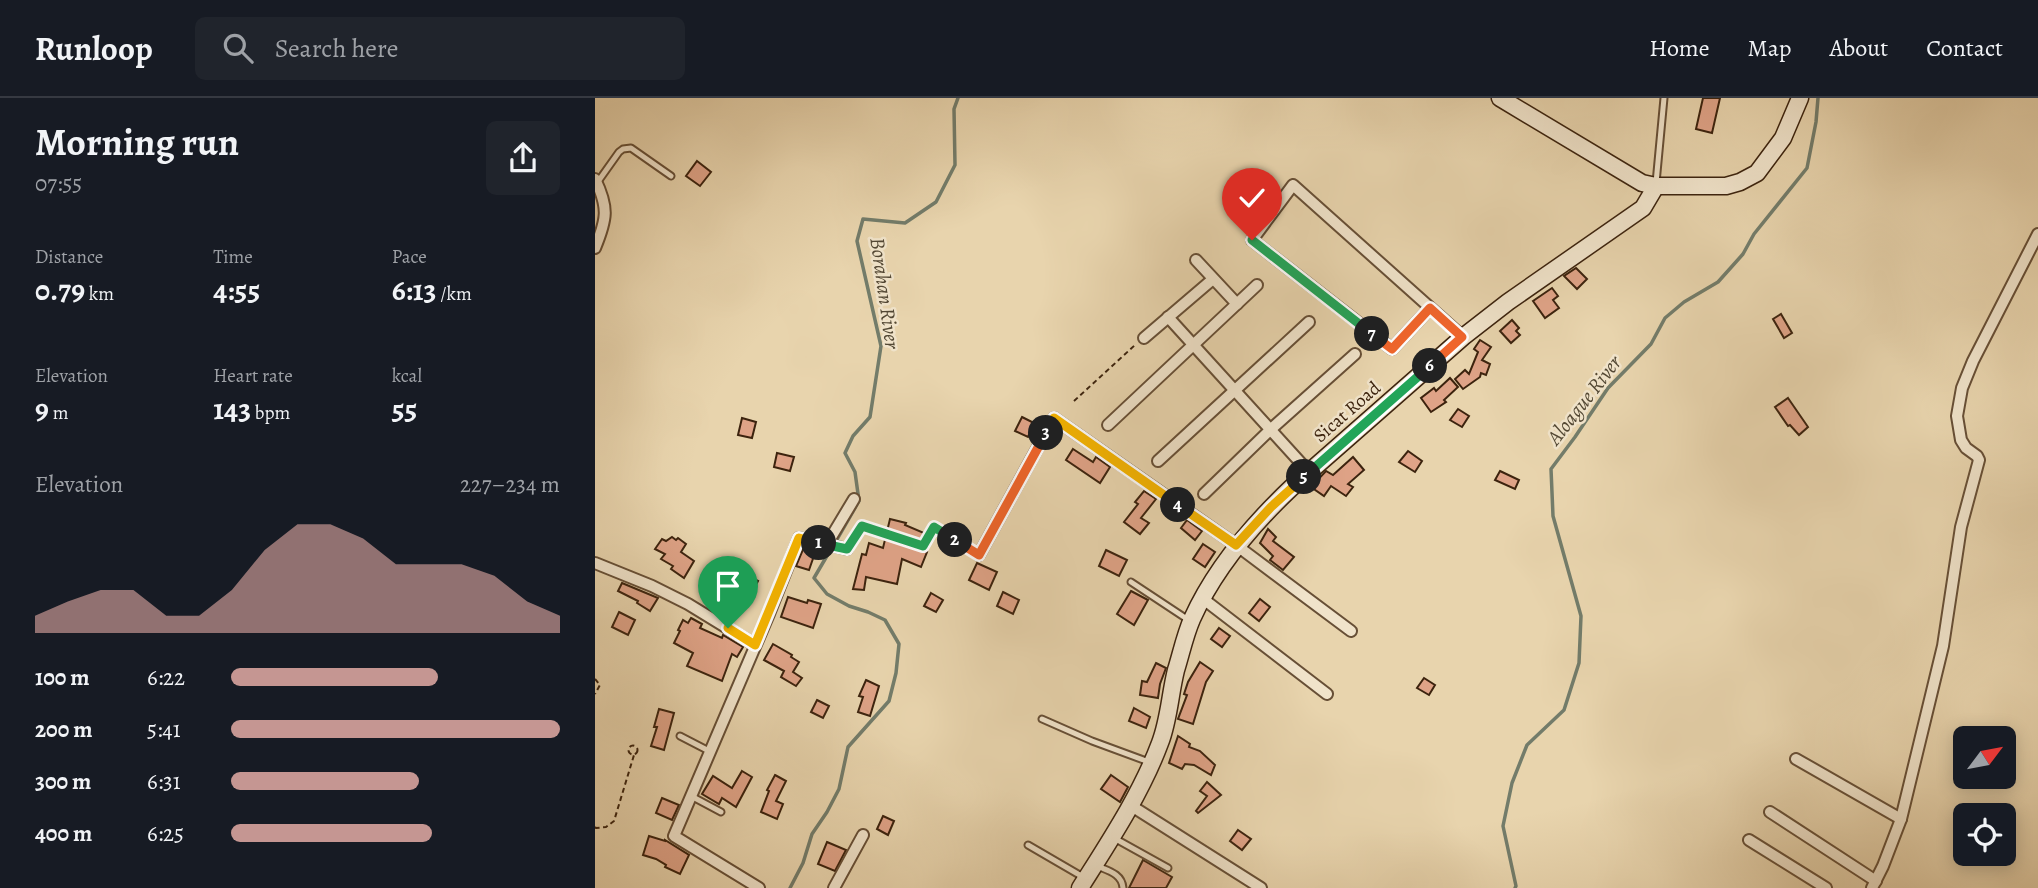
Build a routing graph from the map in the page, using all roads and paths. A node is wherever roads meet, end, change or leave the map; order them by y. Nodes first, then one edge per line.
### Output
1 (1500, 98) edge
2 (1664, 98) edge
3 (1800, 98) edge
4 (671, 177) dead end
5 (596, 181) edge
6 (1656, 186) junction
7 (2038, 234) edge
8 (595, 248) edge
9 (1196, 261) dead end
10 (1213, 279) junction
11 (1257, 285) dead end
12 (1237, 304) junction
13 (1430, 308) junction
14 (1168, 317) junction
15 (1309, 323) dead end
16 (1462, 337) junction
17 (1144, 338) joint
18 (1193, 345) junction
19 (1355, 354) dead end
20 (1235, 391) junction
21 (1074, 401) dead end
22 (1108, 425) dead end
23 (1270, 429) junction
24 (1158, 461) dead end
25 (1309, 472) junction
26 (1204, 494) dead end
27 (854, 499) dead end
28 (827, 544) junction
29 (1236, 545) junction
30 (847, 549) joint
31 (979, 555) joint
32 (595, 563) edge
33 (1131, 582) dead end
34 (1202, 598) junction
35 (1191, 622) junction
36 (1351, 631) dead end
37 (755, 645) junction
38 (595, 679) edge
39 (595, 692) edge
40 (1327, 694) dead end
41 (1042, 719) dead end
42 (680, 736) dead end
43 (709, 751) junction
44 (634, 755) dead end
45 (1796, 759) dead end
46 (1152, 763) junction
47 (691, 796) junction
48 (1130, 805) junction
49 (721, 812) dead end
50 (1770, 812) dead end
51 (1901, 819) junction
52 (595, 827) edge
53 (863, 835) dead end
54 (1111, 837) junction
55 (1749, 840) dead end
56 (1028, 845) dead end
57 (1094, 864) junction
58 (1168, 868) dead end
59 (1083, 883) edge
60 (1874, 884) edge
61 (759, 888) edge
62 (834, 888) edge
63 (1123, 888) edge
64 (1261, 888) edge
65 (1826, 888) edge

1 - 6 street
2 - 6 lane
3 - 6 street
4 - 5 lane
5 - 8 street
6 - 16 street, Sicat Road
7 - 51 street
9 - 10 street
10 - 12 street
10 - 14 street
11 - 12 street
12 - 18 street
13 - 13 street
13 - 16 street
14 - 17 street
14 - 18 street
15 - 20 street
16 - 25 street, Sicat Road
17 - 21 path
18 - 20 street
18 - 22 street
19 - 23 street
20 - 23 street
20 - 24 street
23 - 25 street
23 - 26 street
25 - 29 street, Sicat Road
27 - 28 street
28 - 30 street
28 - 37 street
29 - 31 street
29 - 34 street, Sicat Road
29 - 36 street
30 - 31 path
32 - 37 street
33 - 35 lane
34 - 35 street, Sicat Road
34 - 40 street
35 - 46 street, Sicat Road
37 - 43 street
38 - 39 path
41 - 46 lane
42 - 43 lane
43 - 47 street
44 - 52 path
45 - 51 street
46 - 48 street, Sicat Road
47 - 49 lane
47 - 61 street
48 - 54 street, Sicat Road
48 - 64 street
50 - 60 street
51 - 60 street
53 - 62 street
54 - 57 street, Sicat Road
54 - 58 lane
55 - 65 street
56 - 59 lane
57 - 59 street, Sicat Road
57 - 63 lane

